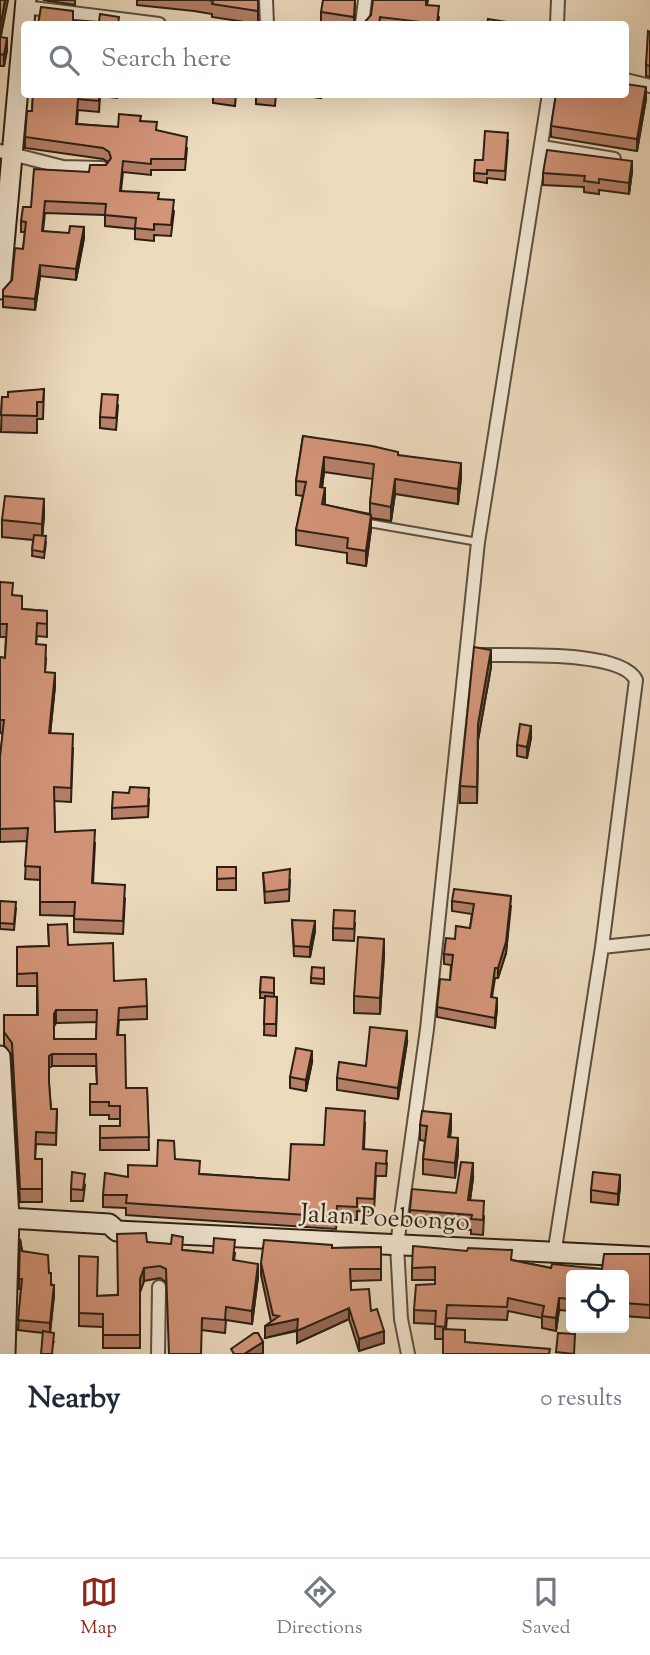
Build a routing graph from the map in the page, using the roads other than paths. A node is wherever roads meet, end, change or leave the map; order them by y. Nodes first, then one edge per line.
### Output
1 (266, 0) edge
2 (365, 0) edge
3 (558, 0) edge
4 (26, 3) edge
5 (24, 21) edge
6 (140, 21) edge
7 (267, 21) edge
8 (362, 21) edge
9 (557, 21) edge
10 (21, 42) edge
11 (629, 81) edge
12 (650, 86) edge
13 (548, 98) edge
14 (542, 147) junction
15 (7, 152) edge
16 (627, 161) edge
17 (102, 168) edge
18 (0, 289) edge
19 (351, 520) edge
20 (478, 542) junction
21 (466, 654) junction
22 (650, 942) edge
23 (602, 947) junction
24 (0, 1056) edge
25 (4, 1224) edge
26 (397, 1245) junction
27 (554, 1255) junction
28 (650, 1257) edge
29 (159, 1287) dead end
30 (5, 1354) edge
31 (158, 1354) edge
32 (408, 1354) edge

1 - 7 street
2 - 8 street
3 - 9 street
4 - 5 main road
4 - 6 street
10 - 15 main road
11 - 12 street
13 - 14 street
14 - 16 street
14 - 20 street
15 - 17 street
15 - 18 main road
19 - 20 lane
20 - 21 street
21 - 23 street
21 - 26 street
22 - 23 street
23 - 27 street
24 - 25 main road
25 - 26 main road, Jalan Poebongo
25 - 30 main road
26 - 27 main road, Jalan Poebongo
26 - 32 street
27 - 28 main road, Jalan Poebongo
29 - 31 street

